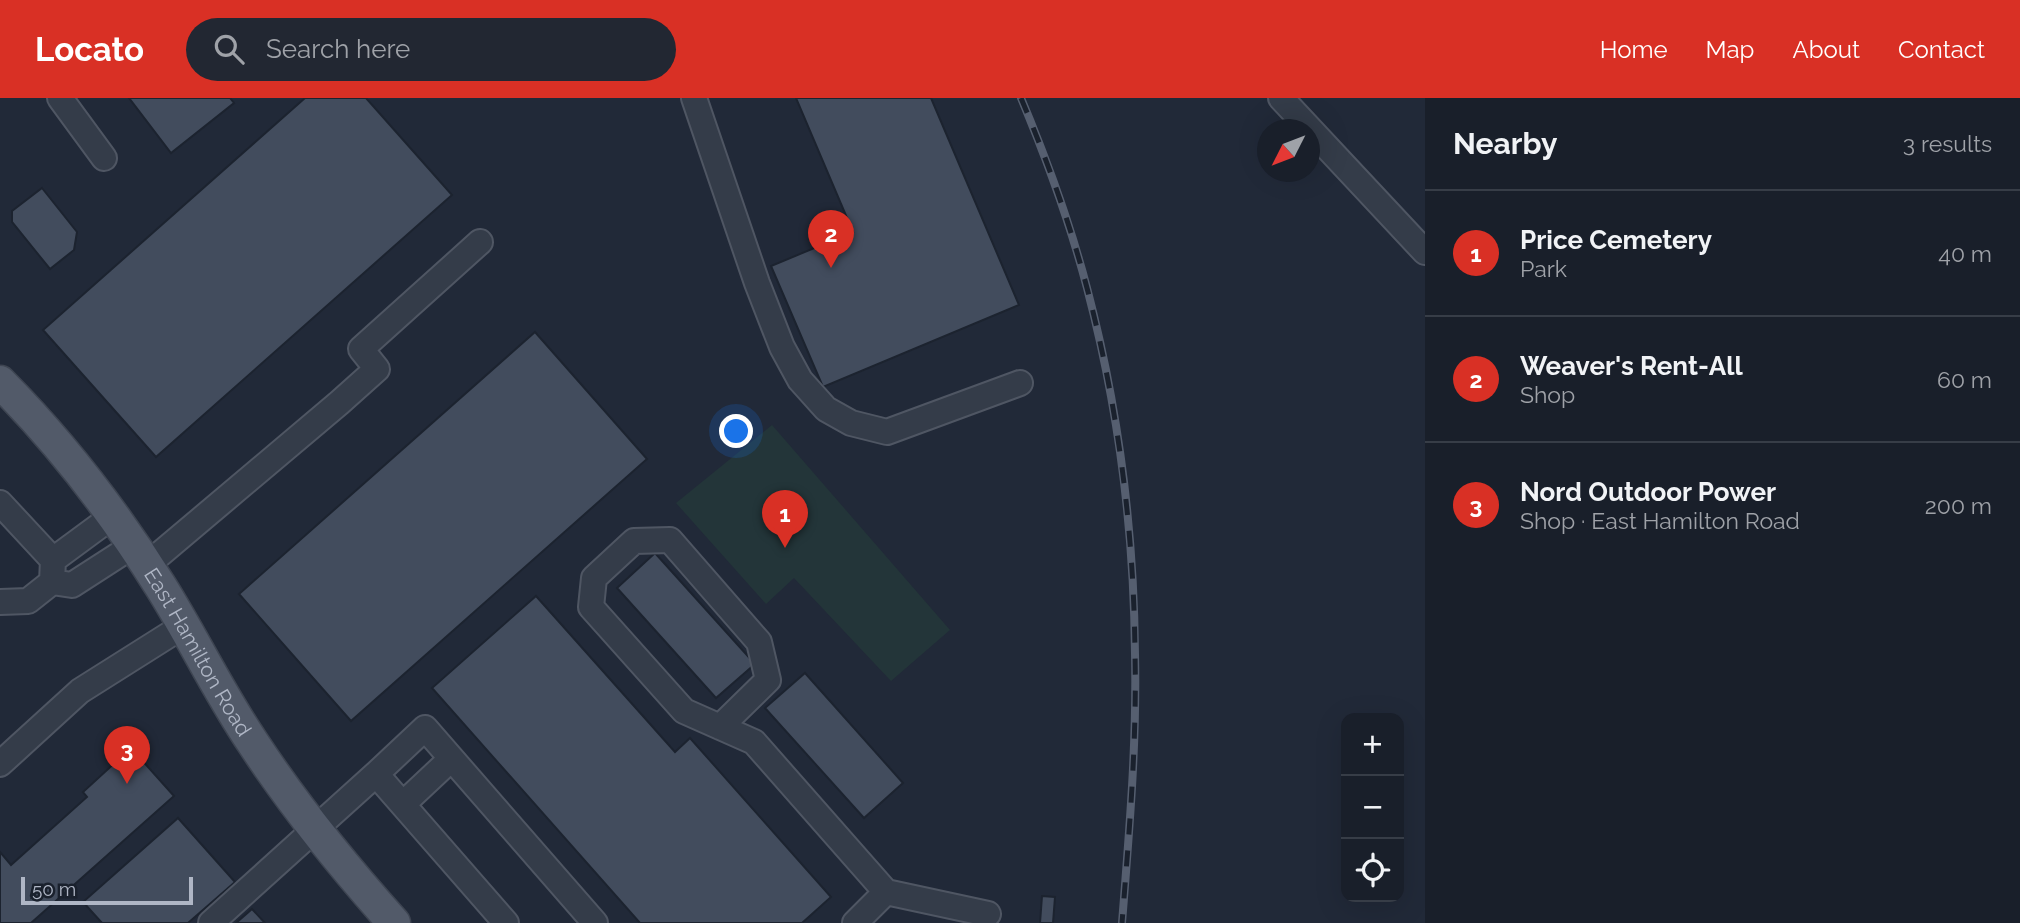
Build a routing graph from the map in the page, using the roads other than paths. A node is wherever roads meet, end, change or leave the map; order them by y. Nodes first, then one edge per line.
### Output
1 (60, 98) edge
2 (694, 98) edge
3 (1282, 98) edge
4 (104, 158) dead end
5 (481, 242) dead end
6 (1425, 252) edge
7 (0, 382) edge
8 (1020, 383) dead end
9 (0, 503) edge
10 (114, 515) junction
11 (140, 555) junction
12 (52, 571) junction
13 (0, 602) edge
14 (183, 626) junction
15 (720, 727) junction
16 (451, 759) junction
17 (0, 764) edge
18 (376, 774) junction
19 (403, 804) junction
20 (314, 829) junction
21 (886, 892) junction
22 (988, 914) dead end
23 (211, 923) edge
24 (394, 923) edge
25 (506, 923) edge
26 (595, 923) edge
27 (855, 923) edge

1 - 4 street
2 - 8 street
3 - 6 street
5 - 11 street
7 - 10 main road, East Hamilton Road
9 - 12 street
10 - 11 main road, East Hamilton Road
10 - 12 street
11 - 12 street
11 - 14 main road, East Hamilton Road
12 - 13 street
14 - 17 street
14 - 20 main road, East Hamilton Road
15 - 15 street
15 - 21 street
16 - 18 street
16 - 19 street
16 - 26 street
18 - 19 street
18 - 20 street
19 - 25 street
20 - 23 street
20 - 24 main road, East Hamilton Road
21 - 22 street
21 - 27 street

